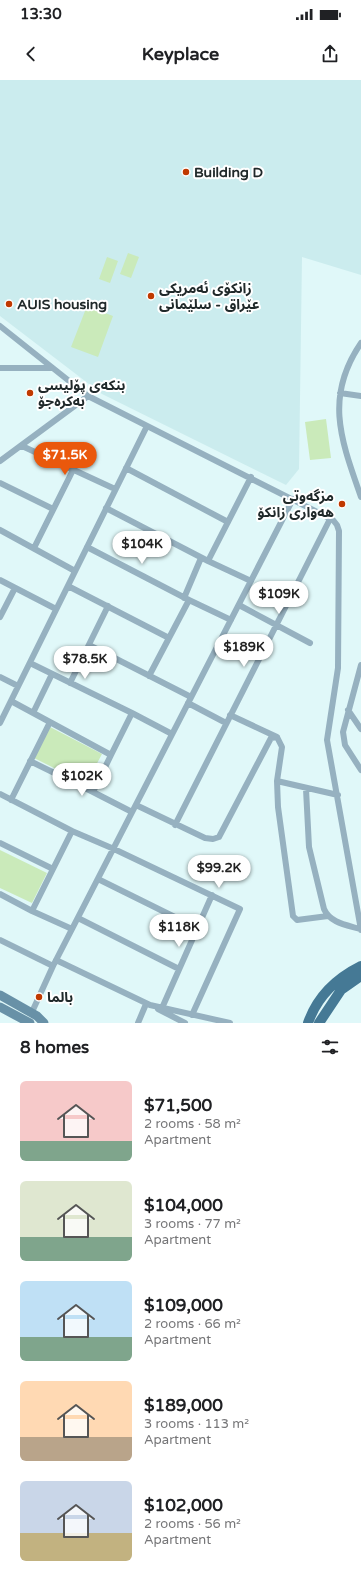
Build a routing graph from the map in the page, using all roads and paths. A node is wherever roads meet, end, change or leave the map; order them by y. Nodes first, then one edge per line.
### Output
1 (0, 326) edge
2 (361, 343) edge
3 (0, 368) edge
4 (53, 368) junction
5 (340, 392) junction
6 (88, 396) junction
7 (361, 396) edge
8 (147, 426) junction
9 (22, 446) junction
10 (0, 461) edge
11 (126, 468) junction
12 (73, 470) junction
13 (251, 477) junction
14 (0, 483) edge
15 (359, 483) edge
16 (115, 490) junction
17 (361, 497) edge
18 (293, 499) junction
19 (106, 508) junction
20 (53, 510) junction
21 (330, 519) junction
22 (228, 522) junction
23 (0, 530) edge
24 (87, 547) junction
25 (34, 548) junction
26 (201, 558) junction
27 (208, 562) junction
28 (75, 571) junction
29 (0, 580) edge
30 (251, 581) junction
31 (68, 586) junction
32 (15, 588) junction
33 (186, 599) junction
34 (239, 605) junction
35 (108, 606) junction
36 (56, 609) junction
37 (0, 618) edge
38 (231, 620) junction
39 (277, 624) junction
40 (169, 638) junction
41 (310, 643) dead end
42 (89, 645) junction
43 (30, 663) junction
44 (361, 665) edge
45 (52, 674) junction
46 (150, 676) junction
47 (0, 677) edge
48 (70, 683) junction
49 (18, 686) junction
50 (191, 697) junction
51 (11, 701) junction
52 (188, 703) junction
53 (348, 710) junction
54 (33, 713) junction
55 (132, 713) junction
56 (230, 716) junction
57 (50, 722) junction
58 (0, 723) edge
59 (226, 723) junction
60 (361, 729) edge
61 (172, 734) junction
62 (276, 737) junction
63 (111, 755) junction
64 (30, 761) junction
65 (361, 770) edge
66 (277, 781) junction
67 (306, 789) junction
68 (93, 792) junction
69 (0, 794) edge
70 (338, 794) junction
71 (11, 800) junction
72 (136, 805) junction
73 (132, 812) junction
74 (175, 825) junction
75 (72, 831) junction
76 (0, 843) edge
77 (114, 848) junction
78 (53, 869) junction
79 (98, 879) junction
80 (0, 894) edge
81 (212, 895) junction
82 (32, 911) junction
83 (328, 916) junction
84 (78, 918) junction
85 (197, 928) junction
86 (72, 929) junction
87 (361, 930) edge
88 (0, 940) edge
89 (56, 960) junction
90 (53, 966) junction
91 (361, 966) edge
92 (179, 969) junction
93 (361, 976) edge
94 (331, 994) junction
95 (0, 995) edge
96 (148, 1004) junction
97 (0, 1007) edge
98 (162, 1008) junction
99 (32, 1012) junction
100 (192, 1015) junction
101 (27, 1022) edge
102 (44, 1023) edge
103 (138, 1023) edge
104 (185, 1023) edge
105 (230, 1023) edge
106 (308, 1023) edge
107 (318, 1023) edge

1 - 4 street
2 - 5 street
3 - 4 street
4 - 6 street
5 - 7 street
5 - 15 street
6 - 8 street
6 - 9 street
8 - 11 street
8 - 13 street
9 - 10 street
9 - 12 street
11 - 16 street
11 - 22 street
12 - 16 street
12 - 20 street
13 - 18 street
13 - 22 street
14 - 20 street
15 - 17 street
16 - 19 street
18 - 21 street
18 - 30 street
19 - 24 street
19 - 26 street
20 - 25 street
21 - 39 street
21 - 70 street
22 - 27 street
23 - 25 street
24 - 28 street
24 - 33 street
25 - 28 street
26 - 27 street
26 - 33 street
27 - 30 street
28 - 31 street
29 - 32 street
30 - 34 street
31 - 35 street
31 - 36 street
32 - 36 street
32 - 37 street
33 - 38 street
33 - 40 street
34 - 38 street
34 - 39 street
35 - 40 street
35 - 42 street
36 - 43 street
38 - 50 street
39 - 41 street
39 - 56 street
40 - 46 street
42 - 46 street
42 - 48 street
43 - 45 street
43 - 49 street
44 - 53 street
45 - 48 street
45 - 54 street
46 - 50 street
47 - 49 street
48 - 55 street
49 - 51 street
50 - 52 street
51 - 54 street
51 - 58 street
52 - 59 street
52 - 61 street
53 - 60 street
53 - 65 street
54 - 57 street
55 - 61 street
55 - 63 street
56 - 59 street
56 - 62 street
57 - 63 street
57 - 64 street
59 - 74 street
61 - 72 street
62 - 66 street
62 - 74 street
63 - 68 street
64 - 68 street
64 - 71 street
66 - 67 street
66 - 83 street
67 - 70 street
67 - 83 street
68 - 73 street
69 - 71 street
70 - 87 street
71 - 75 street
72 - 73 street
72 - 74 street
73 - 77 street
75 - 77 street
75 - 78 street
76 - 78 street
77 - 79 street
77 - 81 street
78 - 82 street
79 - 84 street
79 - 85 street
80 - 82 street
81 - 85 street
81 - 100 street
82 - 86 street
83 - 87 street
84 - 86 street
84 - 92 street
85 - 92 street
86 - 89 street
88 - 90 street
89 - 90 street
89 - 96 street
90 - 99 street
91 - 94 main road
92 - 98 street
93 - 94 main road
94 - 106 main road
94 - 107 main road
95 - 99 main road
96 - 98 street
96 - 103 street
96 - 104 street
97 - 101 main road
98 - 100 street
99 - 102 main road
100 - 105 street

